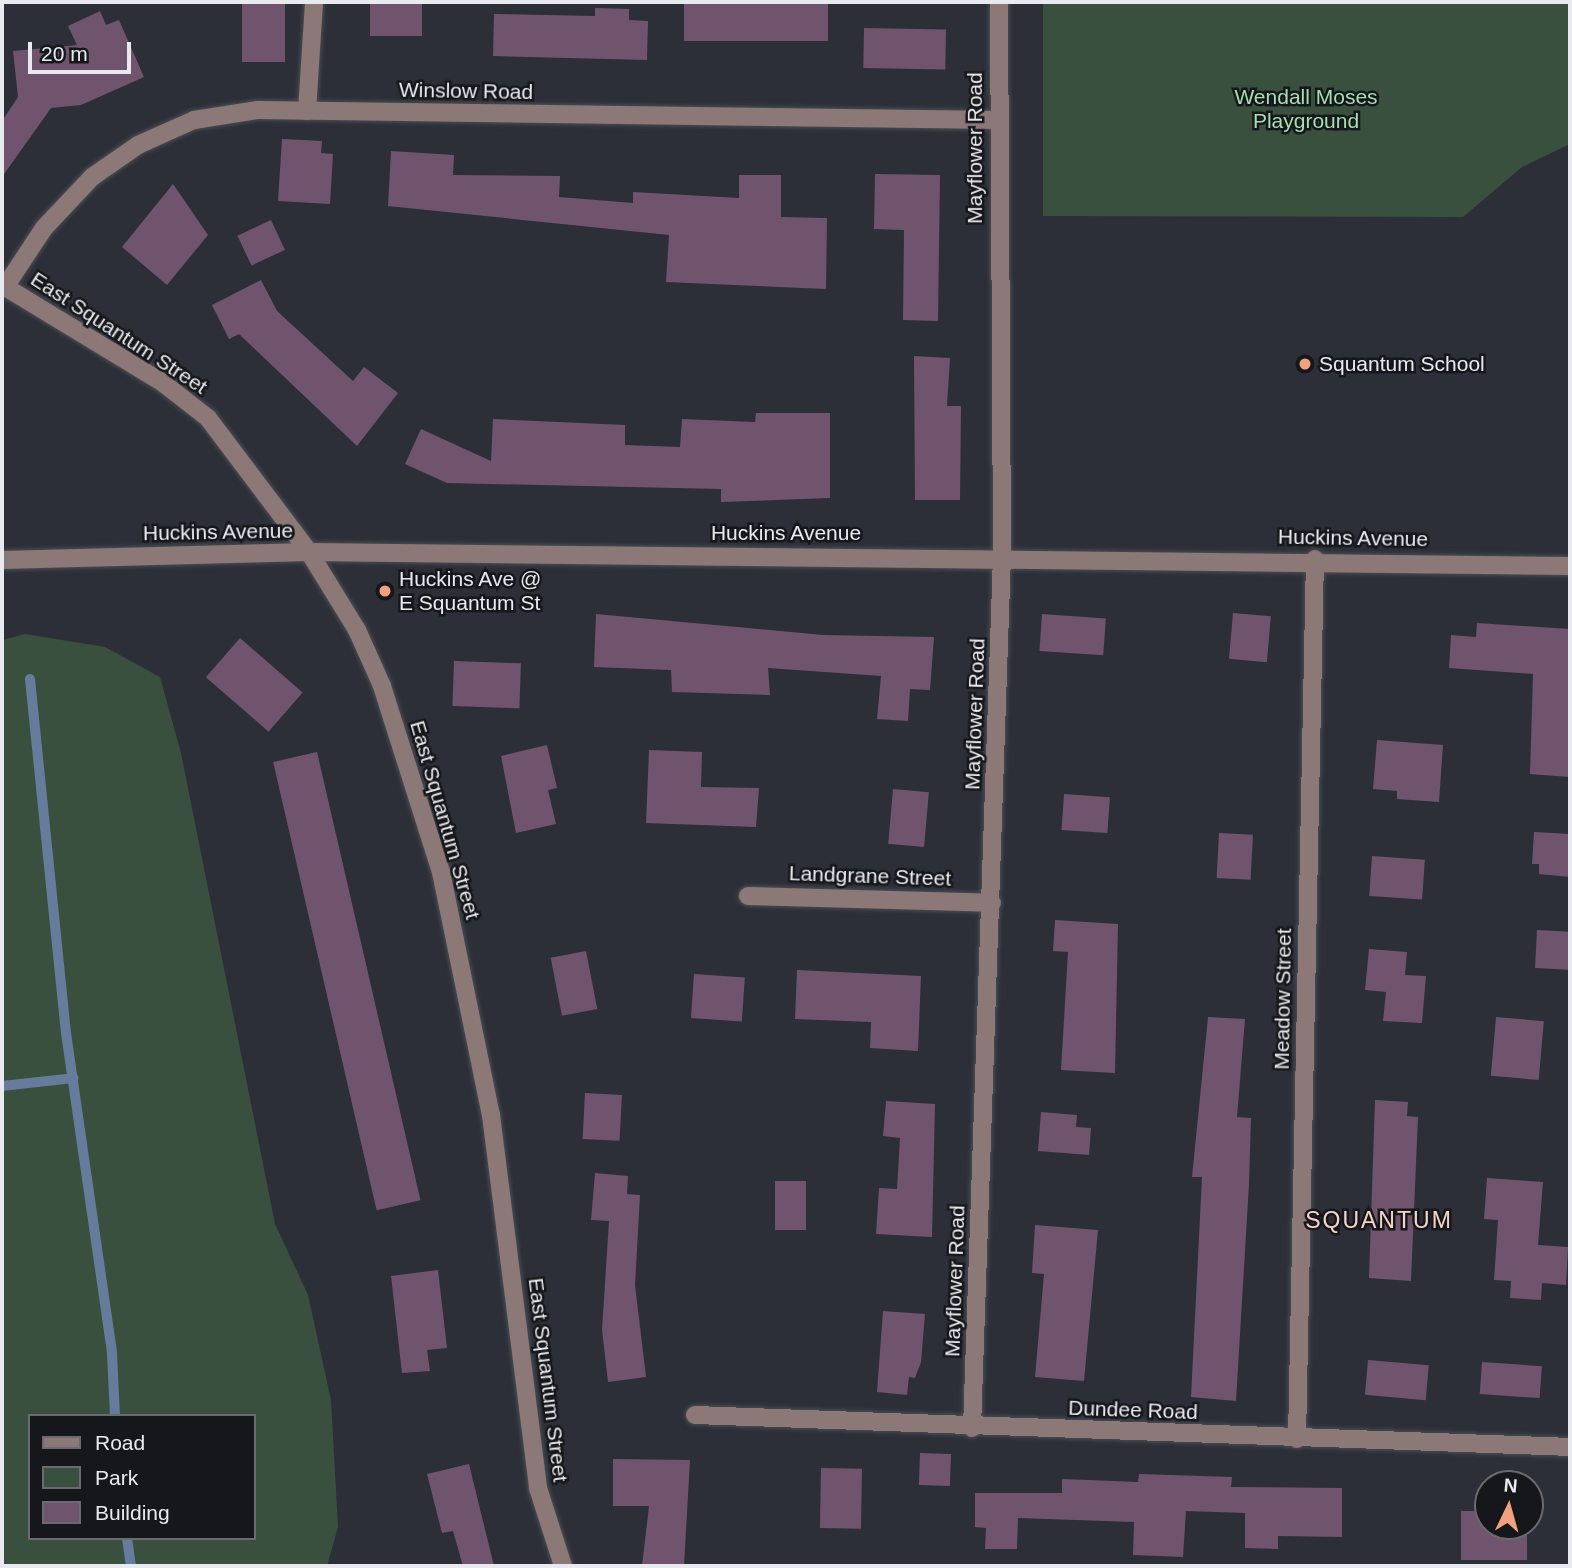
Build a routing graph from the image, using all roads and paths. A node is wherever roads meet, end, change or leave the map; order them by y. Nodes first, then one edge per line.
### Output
1 (314, 2) edge
2 (999, 2) edge
3 (307, 111) junction
4 (997, 120) junction
5 (3, 286) edge
6 (309, 552) junction
7 (1002, 556) junction
8 (1315, 559) junction
9 (2, 560) edge
10 (1570, 565) edge
11 (748, 896) dead end
12 (992, 902) junction
13 (695, 1415) dead end
14 (972, 1428) junction
15 (1297, 1439) junction
16 (1570, 1447) edge
17 (563, 1566) edge

1 - 3 street
2 - 4 street, Mayflower Road
3 - 4 street, Winslow Road
3 - 5 street, Winslow Road
4 - 7 street, Mayflower Road
5 - 6 street, East Squantum Street
6 - 7 street, Huckins Avenue
6 - 9 street, Huckins Avenue
6 - 17 street, East Squantum Street
7 - 8 street, Huckins Avenue
7 - 12 street, Mayflower Road
8 - 10 street, Huckins Avenue
8 - 15 street, Meadow Street
11 - 12 street, Landgrane Street
12 - 14 street, Mayflower Road
13 - 14 street, Dundee Road
14 - 15 street, Dundee Road
15 - 16 street, Dundee Road

